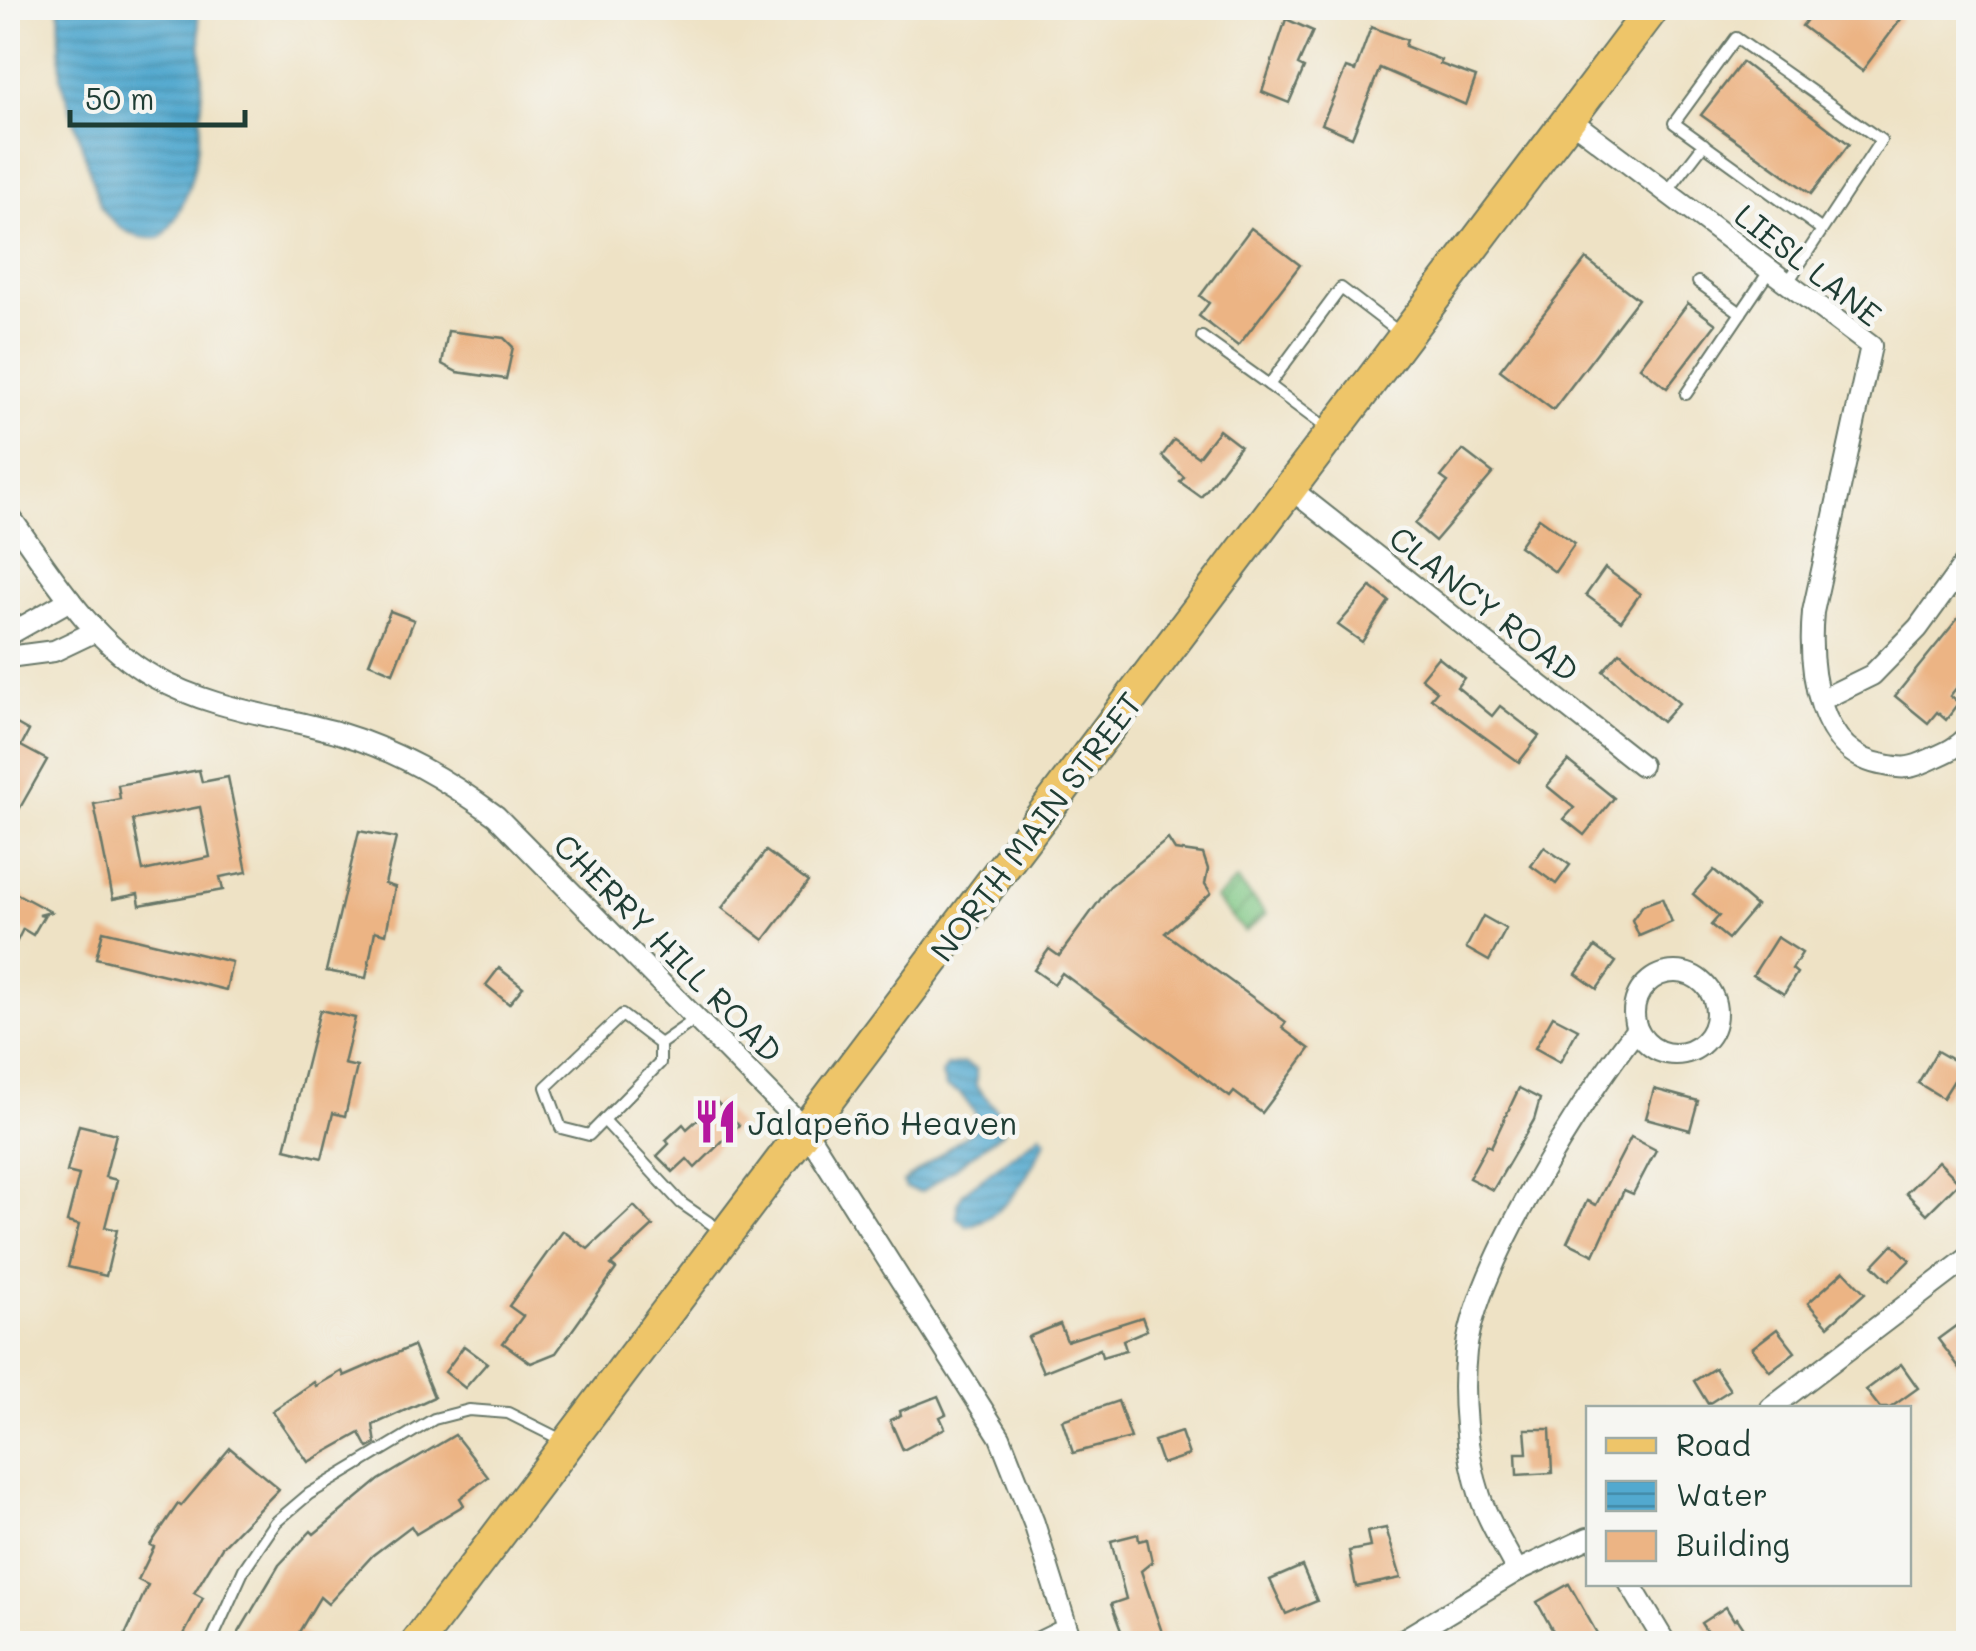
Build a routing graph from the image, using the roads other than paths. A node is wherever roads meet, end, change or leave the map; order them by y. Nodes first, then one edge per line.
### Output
1 (1653, 8) edge
2 (1568, 118) junction
3 (1704, 144) junction
4 (1667, 192) junction
5 (1822, 230) junction
6 (1770, 270) junction
7 (1698, 282) dead end
8 (1788, 283) junction
9 (1740, 313) junction
10 (1405, 336) junction
11 (1202, 337) dead end
12 (1268, 385) junction
13 (1686, 394) dead end
14 (1332, 432) junction
15 (1290, 488) junction
16 (8, 514) edge
17 (1968, 559) edge
18 (70, 600) junction
19 (96, 630) junction
20 (8, 635) edge
21 (8, 657) edge
22 (1821, 700) junction
23 (1968, 736) edge
24 (1641, 765) dead end
25 (698, 1017) junction
26 (1636, 1028) junction
27 (660, 1044) junction
28 (604, 1120) junction
29 (805, 1129) junction
30 (725, 1233) junction
31 (1968, 1258) edge
32 (1774, 1406) edge
33 (565, 1442) junction
34 (1586, 1539) edge
35 (1517, 1571) junction
36 (1631, 1586) edge
37 (1069, 1634) edge
38 (210, 1644) edge
39 (416, 1644) edge
40 (1024, 1644) edge
41 (1396, 1644) edge
42 (1666, 1644) edge

1 - 2 main road, NORTH MAIN STREET
2 - 4 street, LIESL LANE
2 - 10 main road, NORTH MAIN STREET
3 - 4 lane
3 - 5 lane
3 - 5 lane
4 - 6 street, LIESL LANE
5 - 8 lane
6 - 8 street, LIESL LANE
6 - 9 lane
7 - 9 lane
8 - 22 street, LIESL LANE
9 - 13 lane
10 - 12 lane
10 - 14 main road, NORTH MAIN STREET
11 - 12 lane
12 - 14 lane
14 - 15 main road, NORTH MAIN STREET
15 - 24 street, CLANCY ROAD
15 - 29 main road, NORTH MAIN STREET
16 - 18 street, CHERRY HILL ROAD
17 - 22 street
18 - 19 street, CHERRY HILL ROAD
18 - 20 street
19 - 21 street
19 - 25 street, CHERRY HILL ROAD
22 - 23 street, LIESL LANE
25 - 27 lane
25 - 29 street, CHERRY HILL ROAD
26 - 26 street
26 - 35 street
27 - 28 lane
27 - 28 lane
28 - 30 lane
29 - 30 main road, NORTH MAIN STREET
29 - 37 street, CHERRY HILL ROAD
30 - 33 main road, NORTH MAIN STREET
31 - 32 street
33 - 38 lane
33 - 39 main road, NORTH MAIN STREET
34 - 35 street
35 - 41 street
36 - 42 street
37 - 40 lane

